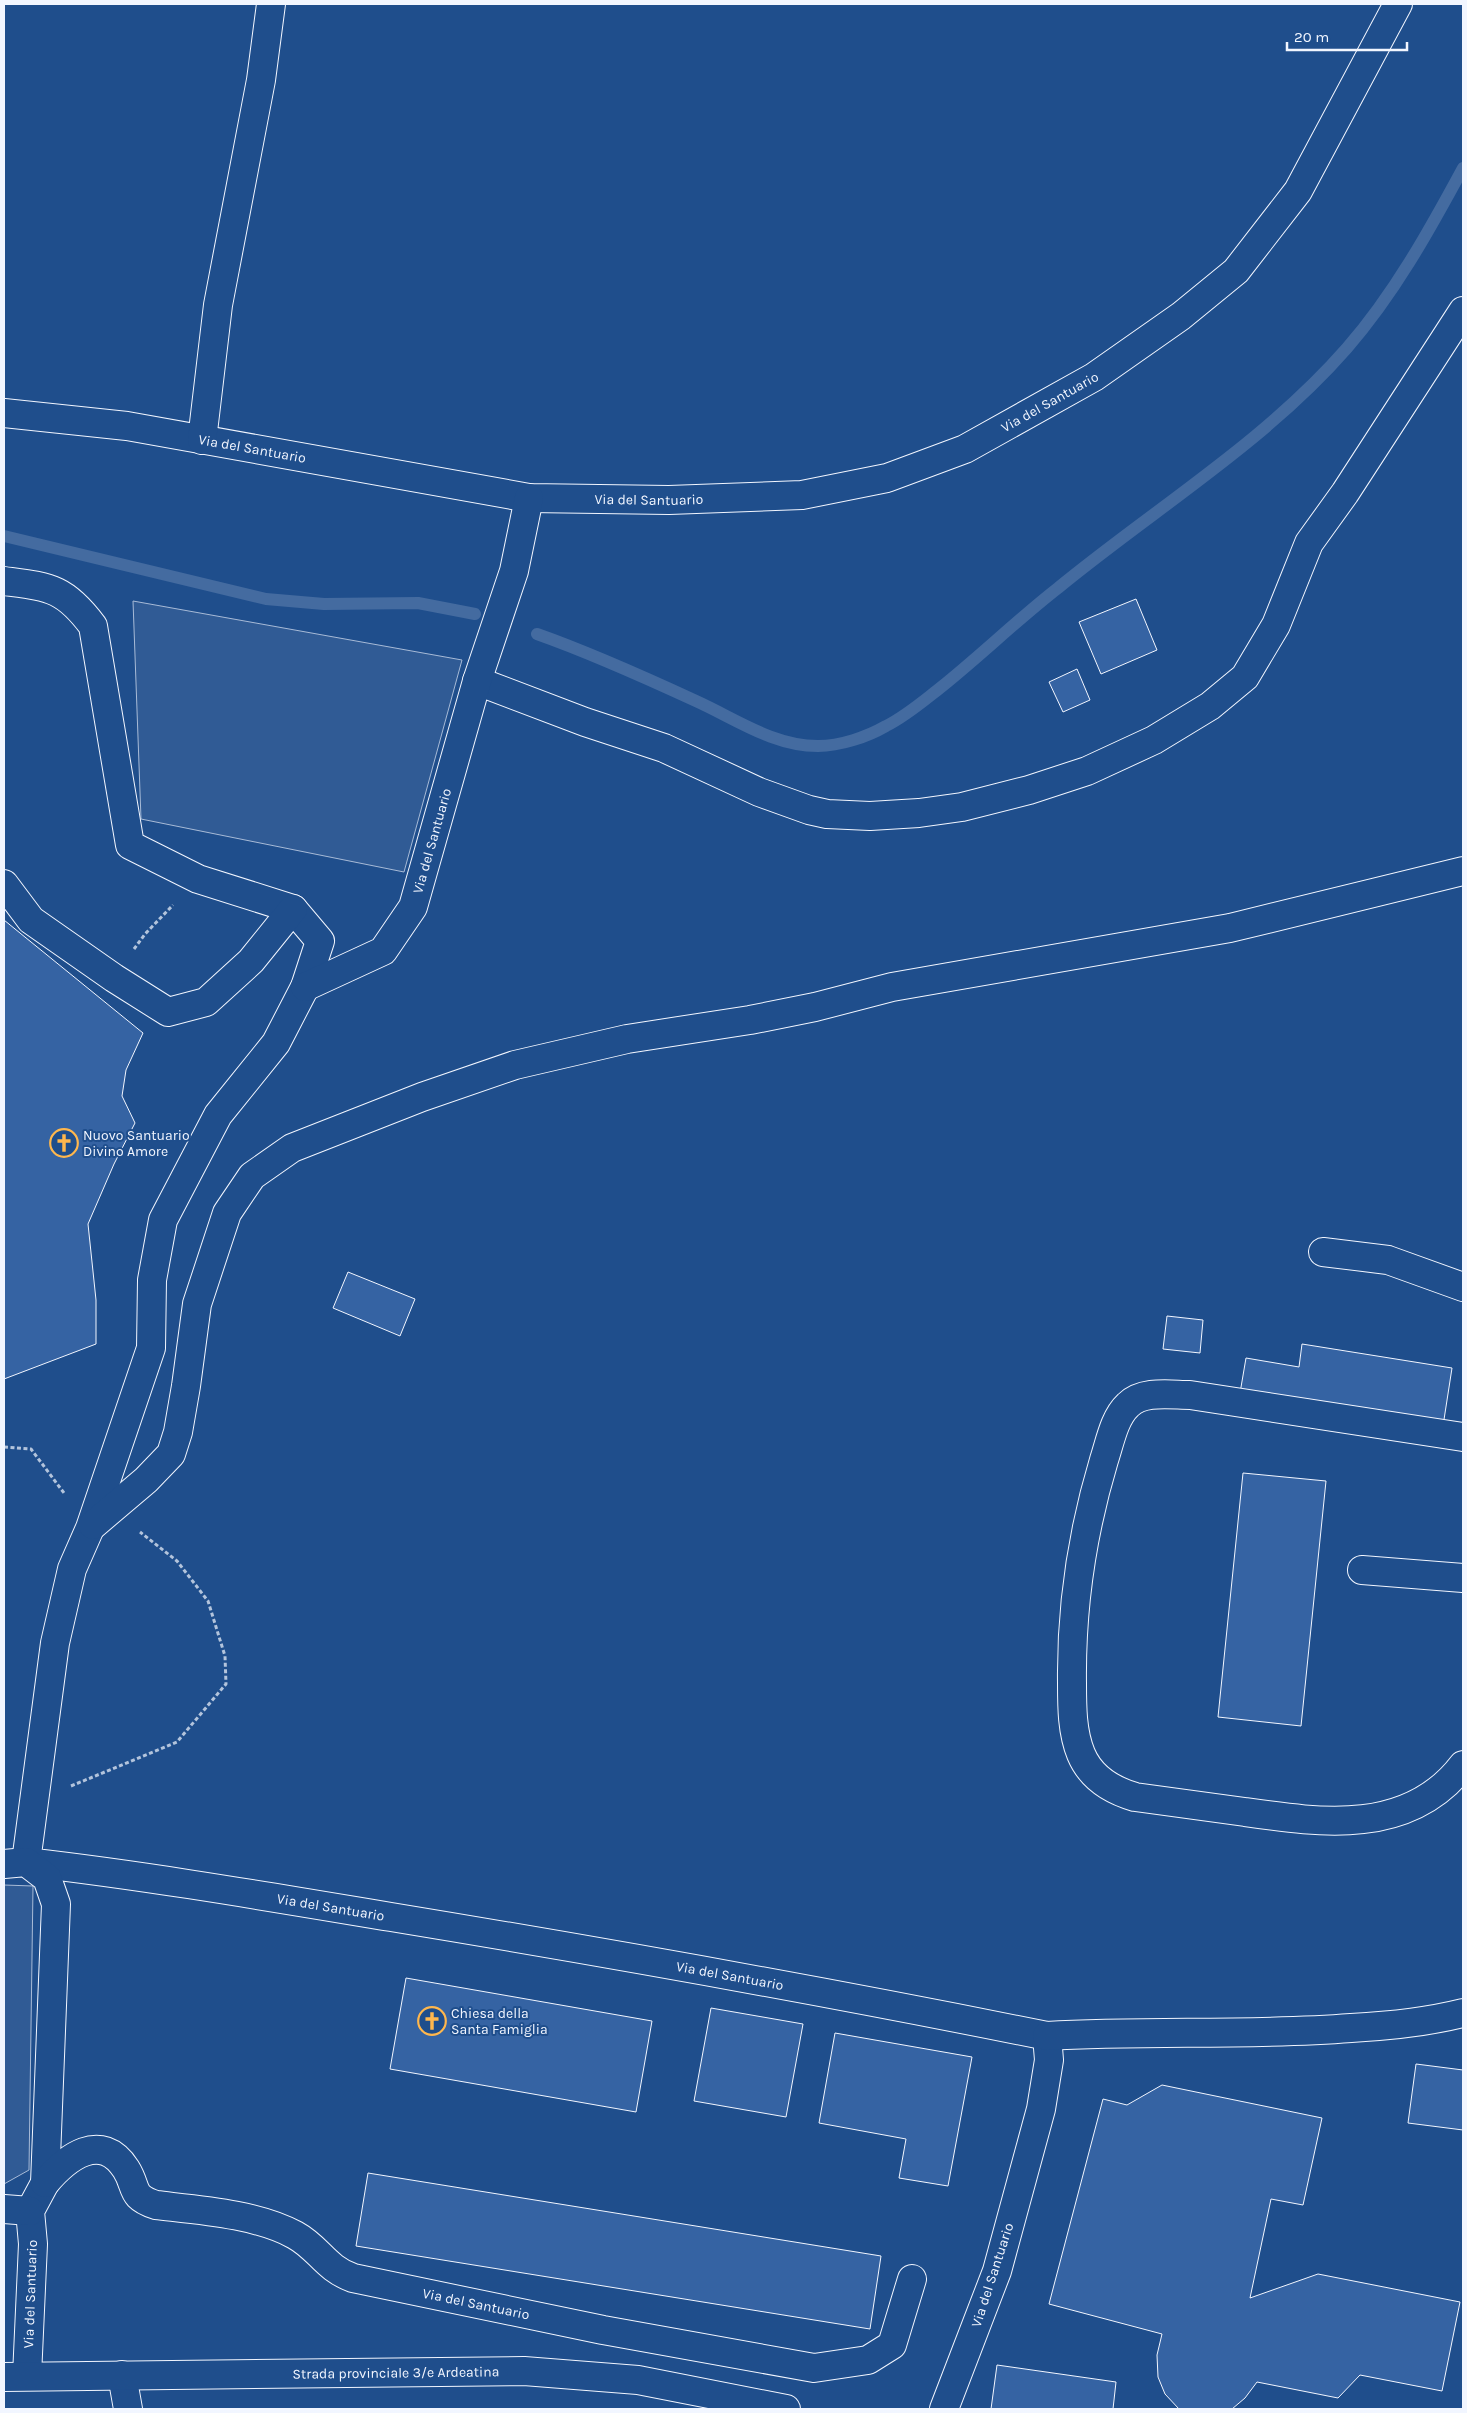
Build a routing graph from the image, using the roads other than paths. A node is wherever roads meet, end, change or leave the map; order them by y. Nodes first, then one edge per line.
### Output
1 (270, 4) edge
2 (1398, 4) edge
3 (1463, 311) edge
4 (4, 413) edge
5 (202, 440) junction
6 (529, 498) junction
7 (4, 580) edge
8 (477, 681) junction
9 (1463, 871) edge
10 (4, 884) edge
11 (293, 909) junction
12 (305, 987) junction
13 (1323, 1252) dead end
14 (1463, 1287) edge
15 (1463, 1437) edge
16 (90, 1528) junction
17 (1362, 1570) dead end
18 (1463, 1578) edge
19 (1463, 1766) edge
20 (15, 1863) edge
21 (1463, 2013) edge
22 (1047, 2036) junction
23 (45, 2183) junction
24 (17, 2210) edge
25 (912, 2279) dead end
26 (122, 2374) junction
27 (16, 2377) edge
28 (128, 2409) edge
29 (786, 2409) edge
30 (944, 2409) edge

1 - 5 main road
2 - 6 main road, Via del Santuario
3 - 8 main road
4 - 5 main road, Via del Santuario
5 - 6 main road, Via del Santuario
6 - 8 main road, Via del Santuario
7 - 11 main road
8 - 12 main road, Via del Santuario
9 - 16 main road
10 - 11 main road
11 - 12 main road
12 - 16 main road
13 - 14 main road
15 - 19 main road
16 - 20 main road
17 - 18 main road
20 - 22 main road, Via del Santuario
20 - 23 main road, Via del Santuario
21 - 22 main road
22 - 30 main road, Via del Santuario
23 - 24 main road, Via del Santuario
23 - 25 main road, Via del Santuario
24 - 27 main road, Via del Santuario
26 - 27 main road, Strada provinciale 3/e Ardeatina
26 - 28 main road
26 - 29 main road, Strada provinciale 3/e Ardeatina

